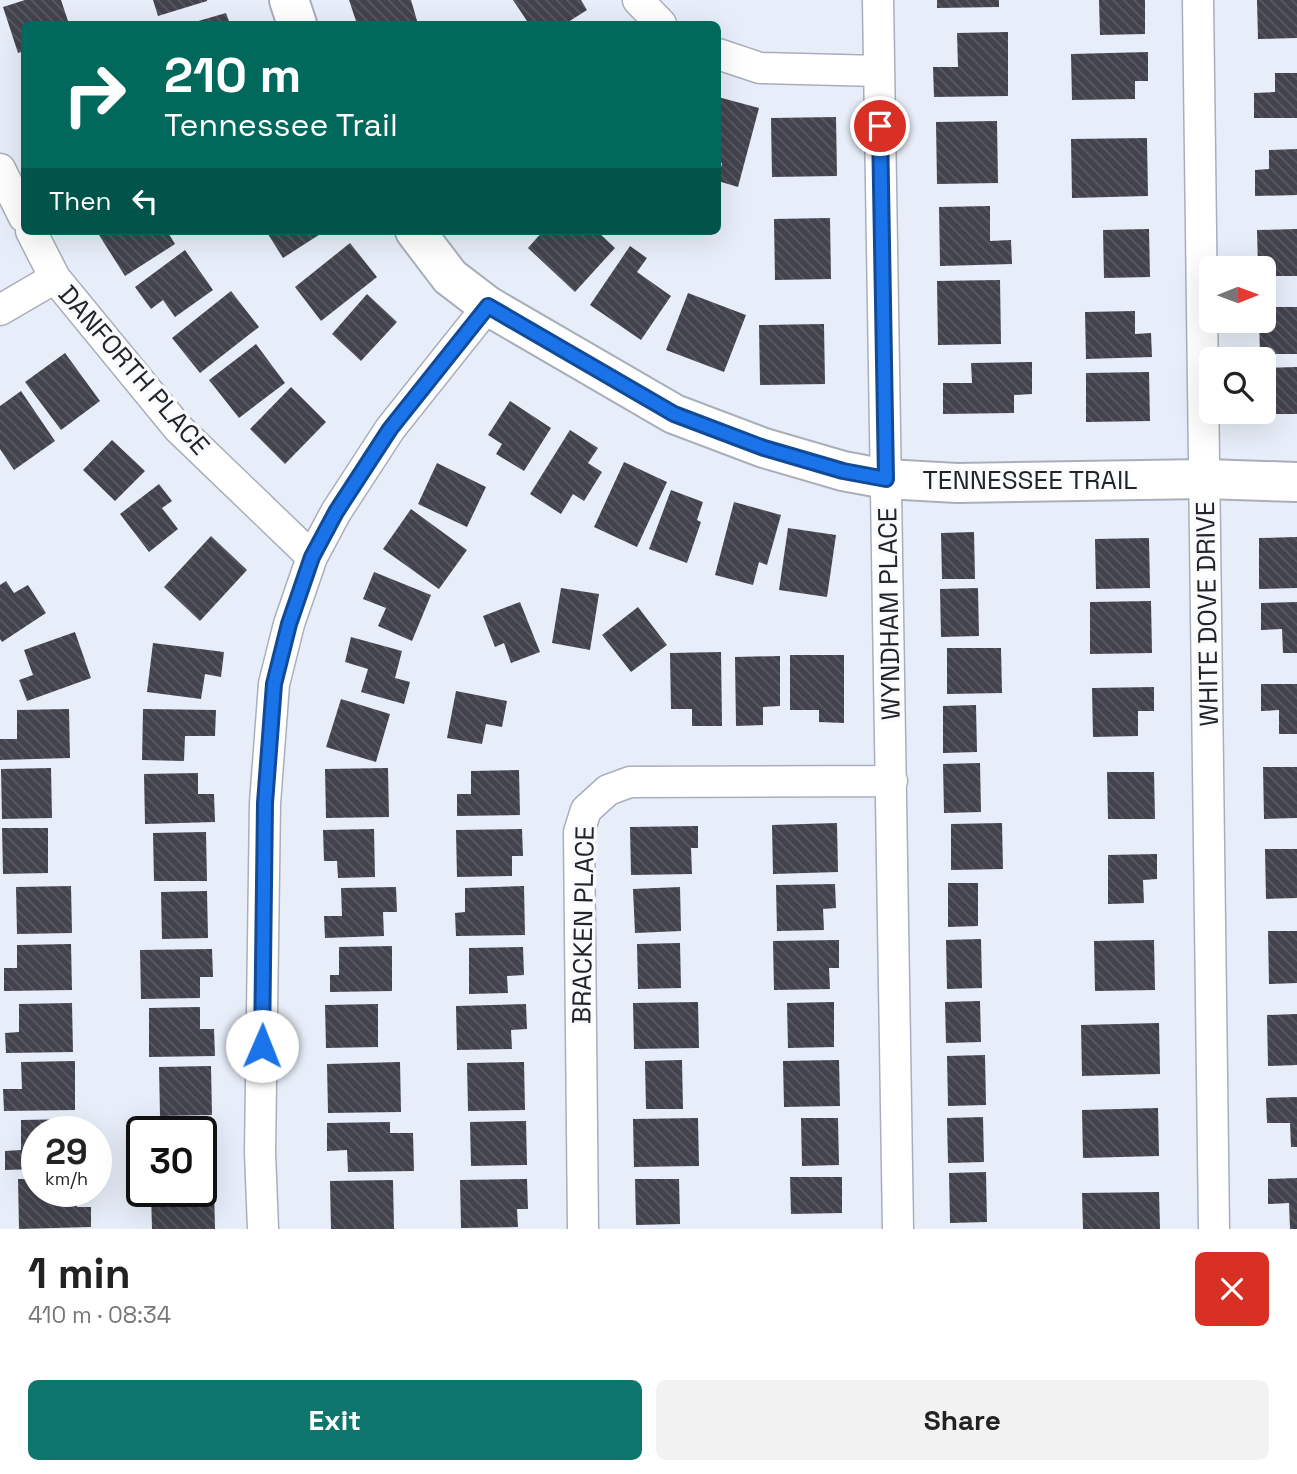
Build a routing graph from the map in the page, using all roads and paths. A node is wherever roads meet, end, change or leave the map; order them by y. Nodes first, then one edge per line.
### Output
1 (289, 0) edge
2 (638, 0) edge
3 (878, 0) edge
4 (1198, 0) edge
5 (296, 21) edge
6 (658, 21) edge
7 (721, 55) edge
8 (879, 71) junction
9 (0, 169) edge
10 (21, 211) edge
11 (33, 235) edge
12 (418, 235) edge
13 (55, 278) junction
14 (488, 306) junction
15 (0, 310) edge
16 (886, 479) junction
17 (1205, 479) junction
18 (1297, 482) edge
19 (312, 557) junction
20 (891, 781) junction
21 (263, 1229) edge
22 (583, 1229) edge
23 (898, 1229) edge
24 (1214, 1229) edge

1 - 5 street
2 - 6 street
3 - 8 street, WYNDHAM PLACE
4 - 17 street, WHITE DOVE DRIVE
7 - 8 street
8 - 16 street, WYNDHAM PLACE
9 - 10 street
11 - 13 street, DANFORTH PLACE
12 - 14 street, TENNESSEE TRAIL
13 - 15 street
13 - 19 street, DANFORTH PLACE
14 - 16 street, TENNESSEE TRAIL
14 - 19 street
16 - 17 street, TENNESSEE TRAIL
16 - 20 street, WYNDHAM PLACE
17 - 18 street, TENNESSEE TRAIL
17 - 24 street, WHITE DOVE DRIVE
19 - 21 street
20 - 22 street, BRACKEN PLACE
20 - 23 street, WYNDHAM PLACE

